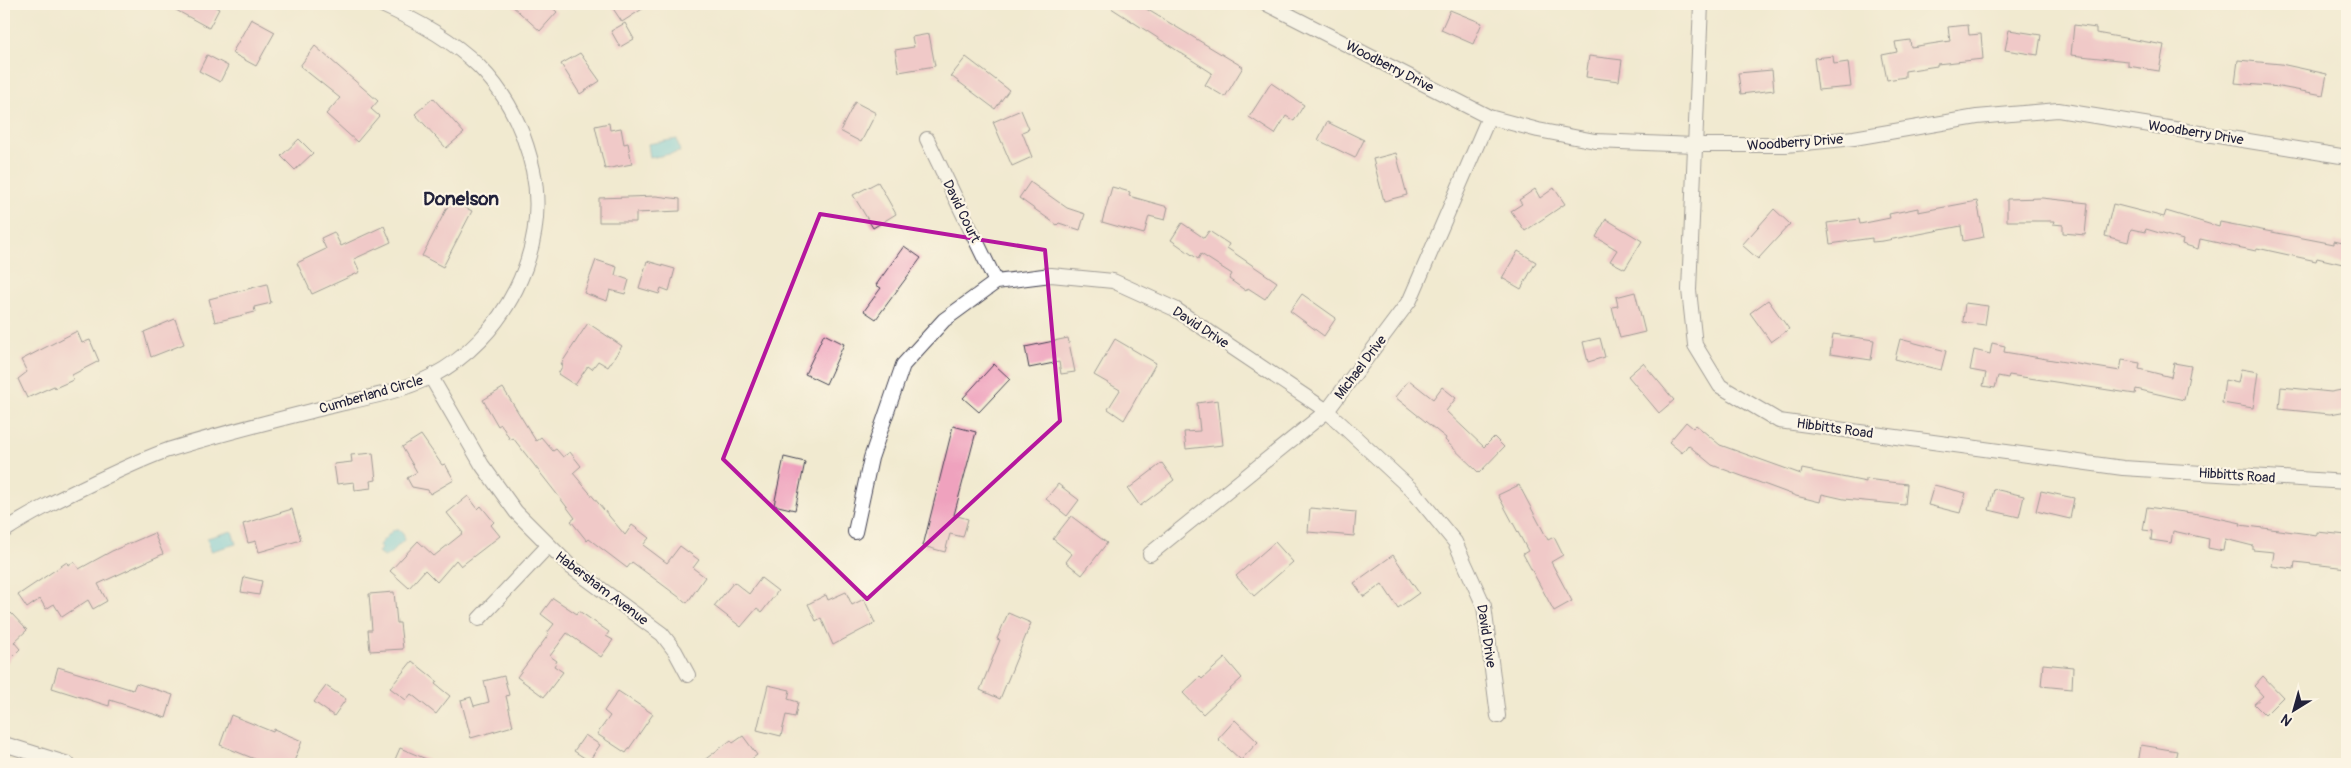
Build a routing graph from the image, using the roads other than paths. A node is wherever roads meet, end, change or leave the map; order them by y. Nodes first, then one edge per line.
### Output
1 (380, 4) edge
2 (1267, 4) edge
3 (1701, 4) edge
4 (1489, 116) junction
5 (927, 139) dead end
6 (1695, 145) junction
7 (2347, 157) edge
8 (996, 282) junction
9 (430, 377) junction
10 (1327, 412) junction
11 (2347, 482) edge
12 (4, 532) edge
13 (855, 532) dead end
14 (548, 546) junction
15 (1150, 554) dead end
16 (479, 619) dead end
17 (688, 675) dead end
18 (1498, 716) dead end
19 (4, 744) edge
20 (68, 764) edge

1 - 9 street, Cumberland Circle
2 - 4 street, Woodberry Drive
3 - 6 street, Hibbitts Road
4 - 6 street, Woodberry Drive
4 - 10 street, Michael Drive
5 - 8 street, David Court
6 - 7 street, Woodberry Drive
6 - 11 street, Hibbitts Road
8 - 10 street, David Drive
8 - 13 street, David Drive
9 - 12 street, Cumberland Circle
9 - 14 street, Habersham Avenue
10 - 15 street, Michael Drive
10 - 18 street, David Drive
14 - 16 street
14 - 17 street, Habersham Avenue
19 - 20 street

